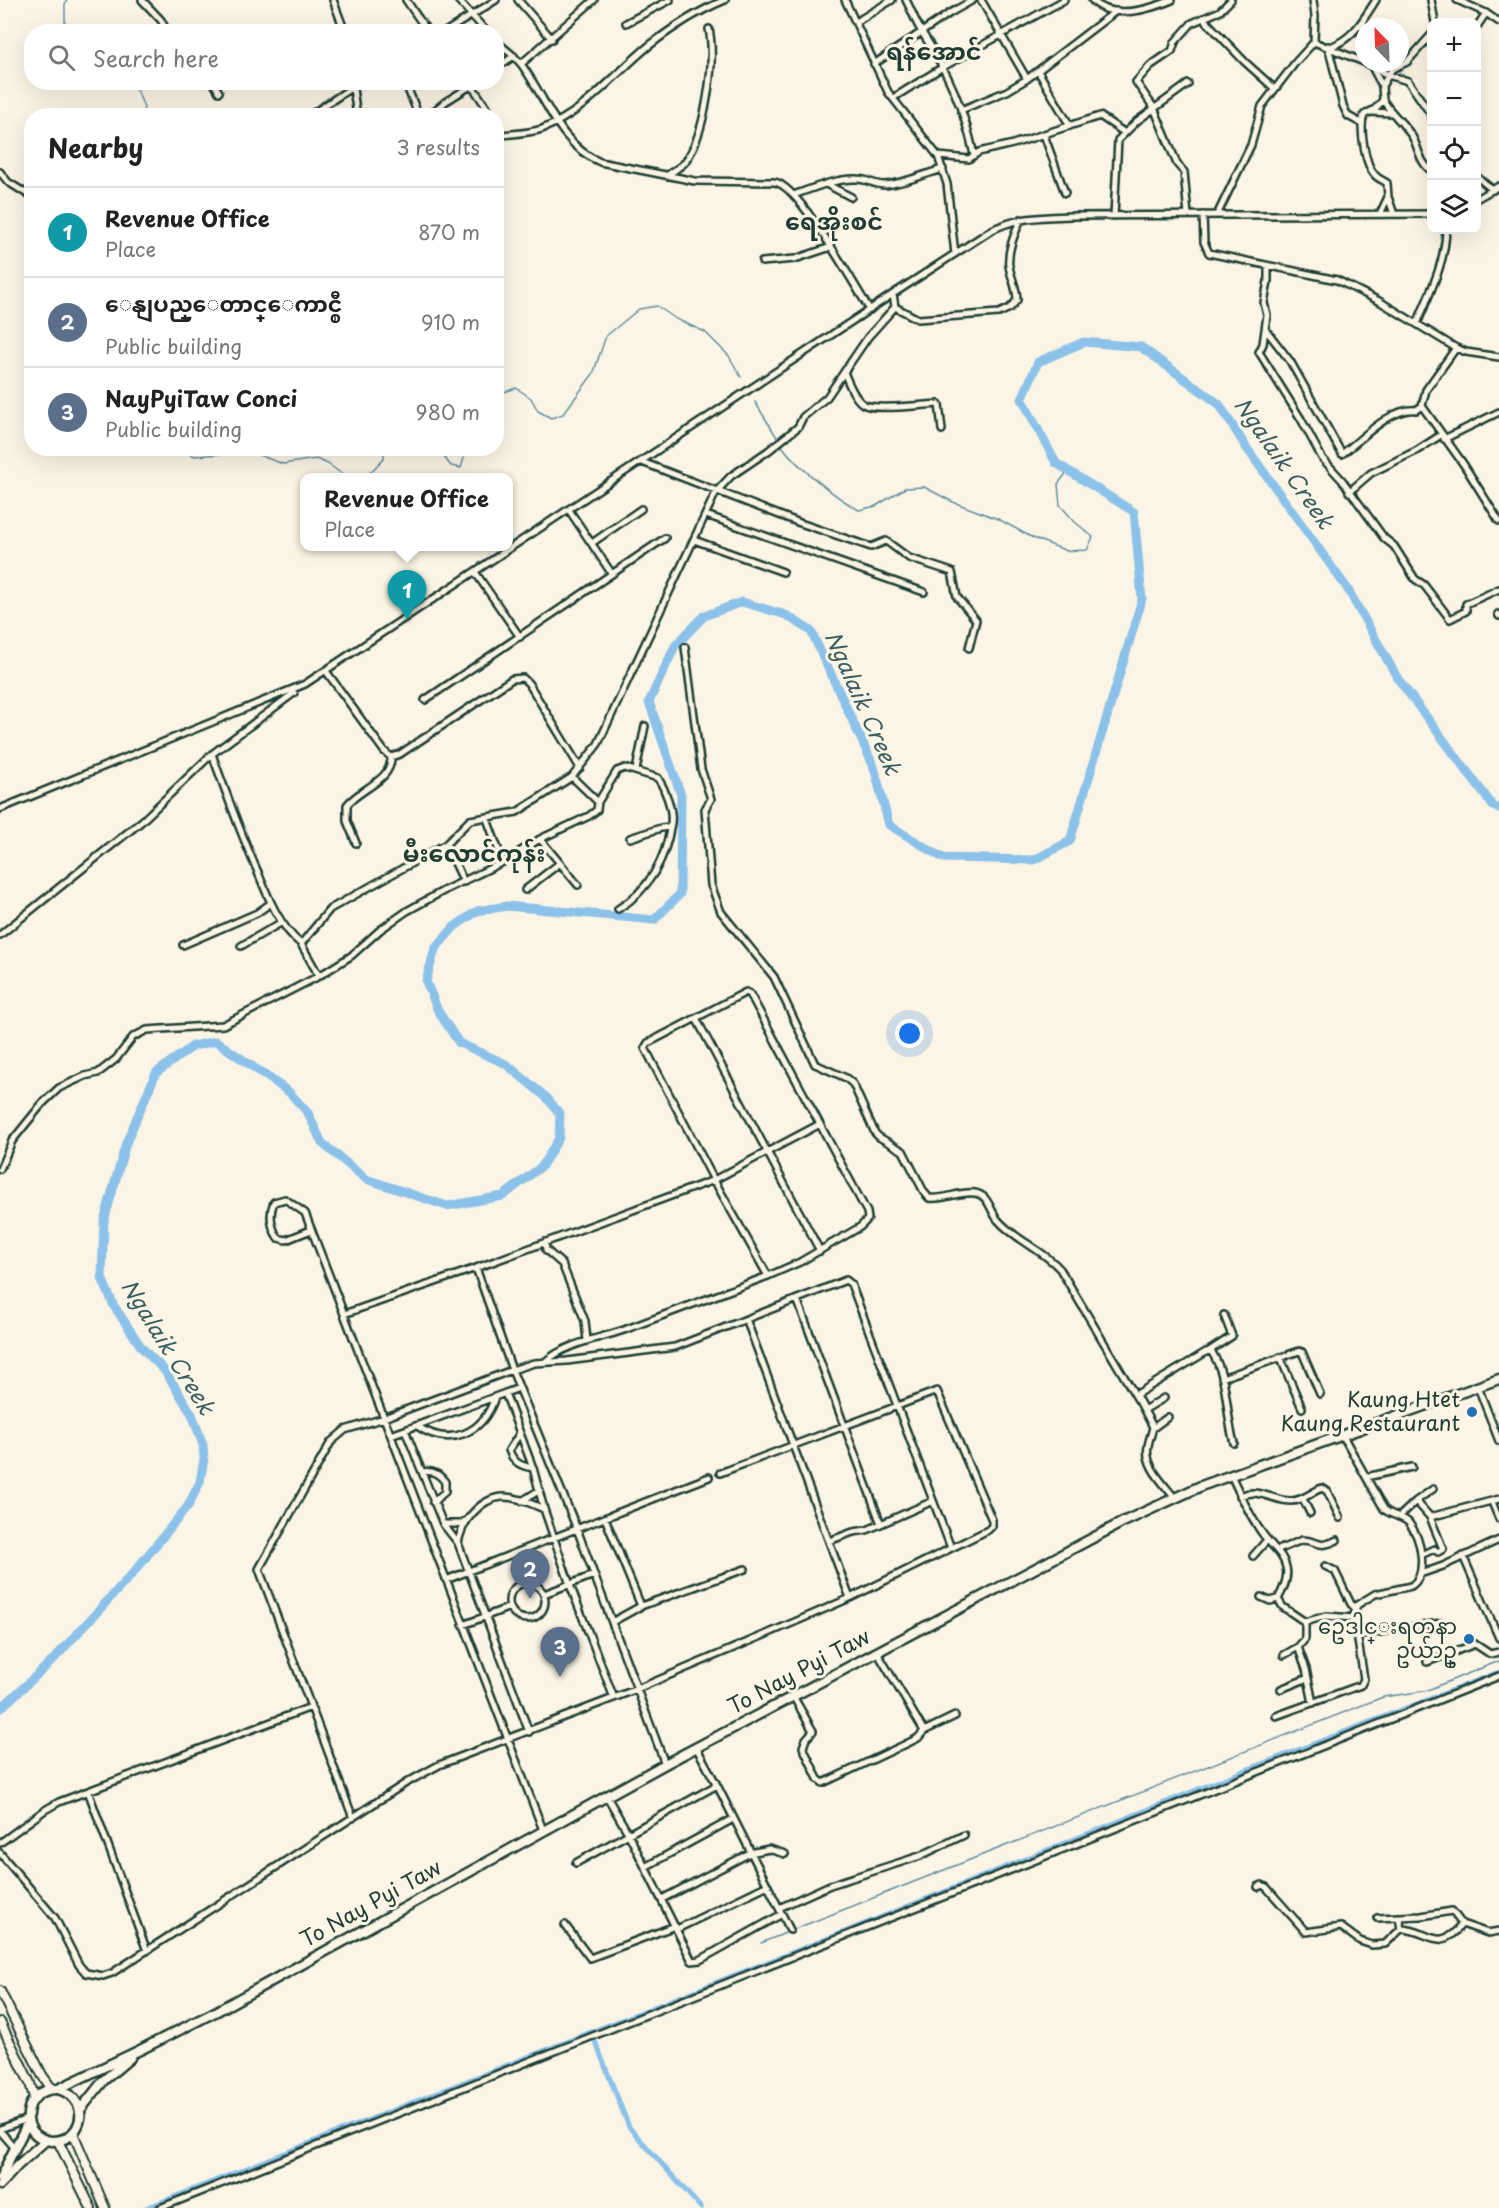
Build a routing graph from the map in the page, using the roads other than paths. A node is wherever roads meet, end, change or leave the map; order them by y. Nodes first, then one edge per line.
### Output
1 (142, 0) edge
2 (333, 0) edge
3 (406, 0) edge
4 (458, 0) edge
5 (496, 0) edge
6 (518, 0) edge
7 (594, 0) edge
8 (670, 0) edge
9 (725, 0) edge
10 (845, 0) edge
11 (892, 0) edge
12 (906, 0) edge
13 (973, 0) edge
14 (981, 0) edge
15 (1064, 0) edge
16 (1092, 0) edge
17 (1172, 0) edge
18 (1231, 0) edge
19 (1313, 0) edge
20 (1376, 0) edge
21 (1431, 0) edge
22 (1457, 0) edge
23 (716, 2) edge
24 (1116, 11) junction
25 (1486, 13) junction
26 (472, 14) junction
27 (1365, 16) joint
28 (1203, 18) junction
29 (1434, 18) edge
30 (1481, 20) edge
31 (856, 22) junction
32 (1499, 22) edge
33 (626, 23) dead end
34 (162, 24) edge
35 (342, 24) edge
36 (422, 24) edge
37 (457, 24) edge
38 (481, 24) edge
39 (709, 29) dead end
40 (922, 33) junction
41 (1000, 35) junction
42 (1427, 38) edge
43 (552, 39) junction
44 (1314, 42) junction
45 (1329, 47) junction
46 (504, 48) edge
47 (514, 56) junction
48 (1355, 58) edge
49 (1409, 58) edge
50 (504, 63) edge
51 (521, 64) junction
52 (874, 64) junction
53 (943, 67) junction
54 (1038, 71) junction
55 (1373, 72) edge
56 (1383, 72) edge
57 (1390, 72) edge
58 (1402, 72) edge
59 (1388, 75) junction
60 (1027, 79) junction
61 (1401, 79) junction
62 (1188, 84) dead end
63 (1275, 88) junction
64 (1382, 88) junction
65 (346, 90) edge
66 (354, 90) edge
67 (408, 90) edge
68 (465, 90) edge
69 (478, 90) edge
70 (893, 98) junction
71 (1383, 100) junction
72 (320, 108) edge
73 (356, 108) edge
74 (416, 108) edge
75 (438, 108) edge
76 (487, 108) edge
77 (1154, 108) junction
78 (962, 110) junction
79 (1427, 111) edge
80 (1369, 112) junction
81 (1390, 113) junction
82 (555, 122) junction
83 (1361, 123) junction
84 (1070, 126) junction
85 (1125, 133) junction
86 (504, 135) edge
87 (1044, 135) junction
88 (974, 155) junction
89 (938, 156) junction
90 (1427, 166) edge
91 (943, 169) junction
92 (0, 172) edge
93 (666, 176) junction
94 (1481, 180) edge
95 (828, 185) junction
96 (1499, 186) edge
97 (1493, 190) junction
98 (24, 192) edge
99 (1065, 194) dead end
100 (794, 195) junction
101 (1481, 196) edge
102 (1388, 197) junction
103 (851, 198) dead end
104 (1380, 214) junction
105 (1394, 214) junction
106 (1427, 214) edge
107 (1188, 215) junction
108 (1203, 215) junction
109 (1217, 215) junction
110 (1114, 216) junction
111 (1021, 219) junction
112 (1446, 234) edge
113 (831, 247) junction
114 (955, 254) junction
115 (762, 262) dead end
116 (1268, 266) junction
117 (893, 294) junction
118 (895, 307) junction
119 (870, 310) junction
120 (1417, 324) junction
121 (1265, 328) junction
122 (1456, 348) junction
123 (1499, 357) edge
124 (844, 372) junction
125 (1422, 406) junction
126 (1499, 412) edge
127 (942, 430) dead end
128 (1443, 437) junction
129 (642, 462) junction
130 (717, 492) junction
131 (1349, 492) junction
132 (641, 509) dead end
133 (569, 510) junction
134 (706, 515) junction
135 (1499, 521) edge
136 (666, 538) dead end
137 (694, 540) junction
138 (591, 543) junction
139 (513, 547) edge
140 (507, 551) edge
141 (475, 572) junction
142 (783, 572) dead end
143 (612, 574) junction
144 (1499, 589) edge
145 (924, 592) dead end
146 (519, 637) junction
147 (685, 647) dead end
148 (969, 648) dead end
149 (326, 671) junction
150 (305, 684) junction
151 (425, 700) dead end
152 (645, 726) dead end
153 (212, 754) junction
154 (391, 757) junction
155 (580, 768) junction
156 (636, 770) junction
157 (572, 777) junction
158 (598, 802) junction
159 (0, 809) edge
160 (487, 819) junction
161 (670, 827) junction
162 (630, 838) dead end
163 (540, 839) junction
164 (356, 843) dead end
165 (446, 844) junction
166 (503, 862) junction
167 (560, 863) junction
168 (464, 882) junction
169 (578, 885) dead end
170 (525, 890) dead end
171 (271, 903) junction
172 (618, 909) dead end
173 (282, 922) junction
174 (0, 935) edge
175 (301, 944) junction
176 (183, 945) dead end
177 (241, 946) dead end
178 (320, 976) junction
179 (696, 1018) junction
180 (820, 1124) junction
181 (767, 1152) junction
182 (0, 1169) edge
183 (714, 1180) junction
184 (311, 1230) junction
185 (545, 1242) junction
186 (820, 1251) junction
187 (476, 1268) junction
188 (768, 1276) junction
189 (797, 1299) junction
190 (344, 1314) junction
191 (1224, 1315) dead end
192 (746, 1319) junction
193 (587, 1341) junction
194 (1209, 1351) junction
195 (1280, 1357) junction
196 (546, 1362) junction
197 (512, 1370) junction
198 (1222, 1378) junction
199 (1499, 1379) edge
200 (1479, 1387) junction
201 (519, 1388) junction
202 (505, 1393) junction
203 (1320, 1394) dead end
204 (495, 1397) junction
205 (1164, 1398) dead end
206 (1138, 1400) junction
207 (897, 1406) junction
208 (1302, 1408) dead end
209 (1144, 1410) junction
210 (1168, 1417) dead end
211 (384, 1418) junction
212 (417, 1426) junction
213 (844, 1426) junction
214 (1153, 1428) junction
215 (405, 1430) junction
216 (520, 1433) junction
217 (392, 1436) junction
218 (1343, 1436) junction
219 (1499, 1441) edge
220 (1234, 1443) dead end
221 (793, 1445) junction
222 (1412, 1467) dead end
223 (533, 1468) junction
224 (422, 1472) junction
225 (720, 1473) dead end
226 (1230, 1475) junction
227 (709, 1477) dead end
228 (1366, 1477) junction
229 (1433, 1489) dead end
230 (540, 1490) junction
231 (1240, 1496) junction
232 (1174, 1497) junction
233 (1303, 1499) junction
234 (522, 1501) junction
235 (933, 1501) junction
236 (1416, 1501) junction
237 (1496, 1501) edge
238 (434, 1502) junction
239 (544, 1509) junction
240 (1310, 1513) dead end
241 (1399, 1517) junction
242 (1430, 1517) junction
243 (604, 1518) junction
244 (1340, 1518) dead end
245 (1499, 1520) edge
246 (466, 1521) junction
247 (444, 1524) junction
248 (881, 1524) junction
249 (577, 1529) junction
250 (553, 1539) junction
251 (1267, 1540) junction
252 (1337, 1540) dead end
253 (1499, 1540) edge
254 (829, 1541) junction
255 (458, 1543) junction
256 (951, 1548) junction
257 (1278, 1550) junction
258 (1421, 1555) junction
259 (1253, 1556) dead end
260 (1463, 1556) junction
261 (1325, 1566) dead end
262 (745, 1569) dead end
263 (468, 1571) junction
264 (1420, 1574) junction
265 (594, 1575) junction
266 (446, 1580) junction
267 (570, 1585) junction
268 (544, 1594) junction
269 (1261, 1597) dead end
270 (850, 1598) junction
271 (1278, 1599) junction
272 (641, 1606) junction
273 (510, 1607) junction
274 (1355, 1608) junction
275 (486, 1616) junction
276 (1355, 1618) junction
277 (612, 1622) junction
278 (1305, 1622) junction
279 (1441, 1623) dead end
280 (463, 1624) junction
281 (1358, 1635) junction
282 (1499, 1638) edge
283 (1298, 1647) junction
284 (877, 1652) junction
285 (1499, 1652) edge
286 (1284, 1656) dead end
287 (1427, 1662) dead end
288 (1499, 1676) edge
289 (1308, 1678) junction
290 (637, 1689) junction
291 (1281, 1689) dead end
292 (793, 1696) junction
293 (614, 1698) junction
294 (1312, 1703) junction
295 (311, 1707) junction
296 (955, 1716) dead end
297 (1276, 1716) dead end
298 (924, 1731) junction
299 (530, 1732) junction
300 (508, 1740) junction
301 (696, 1747) junction
302 (664, 1764) junction
303 (717, 1785) junction
304 (88, 1791) junction
305 (606, 1795) junction
306 (353, 1818) junction
307 (733, 1819) junction
308 (543, 1830) junction
309 (628, 1833) junction
310 (964, 1835) dead end
311 (0, 1843) edge
312 (0, 1853) edge
313 (750, 1853) junction
314 (785, 1854) dead end
315 (576, 1863) dead end
316 (645, 1867) junction
317 (768, 1885) junction
318 (1258, 1887) dead end
319 (662, 1899) junction
320 (779, 1908) junction
321 (782, 1914) junction
322 (1399, 1917) junction
323 (1377, 1918) dead end
324 (1462, 1924) junction
325 (565, 1925) dead end
326 (676, 1927) junction
327 (1401, 1929) junction
328 (790, 1930) dead end
329 (1499, 1931) edge
330 (147, 1951) junction
331 (0, 1991) edge
332 (0, 2022) edge
333 (140, 2050) junction
334 (55, 2089) junction
335 (34, 2098) junction
336 (80, 2110) junction
337 (28, 2120) junction
338 (0, 2130) edge
339 (73, 2133) junction
340 (46, 2140) junction
341 (58, 2141) junction
342 (14, 2147) junction
343 (0, 2178) edge
344 (0, 2185) edge
345 (91, 2208) edge
346 (105, 2208) edge
347 (160, 2208) edge

1 - 34 street
2 - 35 street
3 - 36 street
4 - 26 street
5 - 26 street
6 - 43 street
7 - 43 street
8 - 33 street
9 - 23 street
10 - 31 street
11 - 31 street
12 - 40 street
13 - 40 street
14 - 41 street
15 - 41 street
16 - 24 street
17 - 24 street
18 - 28 street
19 - 44 street
20 - 27 street
21 - 29 street
22 - 25 street
23 - 82 street
24 - 54 street
25 - 30 street
25 - 32 street
26 - 37 street
26 - 38 street
27 - 45 street
28 - 63 street
28 - 77 street
31 - 52 street
39 - 93 street
40 - 52 street
40 - 53 street
41 - 53 street
41 - 60 street
42 - 49 street
43 - 51 street
44 - 45 street
44 - 63 street
45 - 48 street
45 - 83 street
46 - 47 street
47 - 50 street
47 - 51 street
51 - 82 street
52 - 70 street
53 - 70 street
53 - 78 street
54 - 60 street
54 - 84 street
55 - 64 street
56 - 59 street
57 - 59 street
58 - 61 street
59 - 61 street
59 - 64 street
60 - 78 street
61 - 64 street
61 - 79 street
62 - 77 street
63 - 109 street
64 - 71 street
65 - 72 street
66 - 73 street
67 - 74 street
68 - 75 street
69 - 76 street
70 - 89 street
71 - 80 street
71 - 81 street
77 - 85 street
77 - 107 street
78 - 88 street
80 - 81 street
80 - 83 street
81 - 90 street
82 - 86 street
82 - 93 street
83 - 102 street
84 - 85 street
84 - 87 street
85 - 110 street
87 - 88 street
87 - 99 street
88 - 89 street
89 - 91 street
91 - 95 street
91 - 114 street
92 - 98 street
93 - 100 street
94 - 97 street
95 - 100 street
95 - 103 street
96 - 97 street
97 - 101 street
100 - 113 street
102 - 104 street
102 - 105 street
104 - 105 street
104 - 109 street
105 - 106 street
107 - 108 street
107 - 110 street
108 - 109 street
108 - 116 street
110 - 111 street
111 - 114 street
111 - 118 street
112 - 120 street
113 - 115 street
113 - 119 street
114 - 117 street
116 - 120 street
116 - 121 street
117 - 118 street
117 - 119 street
118 - 124 street
119 - 129 street
120 - 122 street
121 - 125 street
121 - 131 street
122 - 123 street
122 - 125 street
124 - 127 street
124 - 130 street
125 - 128 street
126 - 128 street
128 - 131 street
128 - 135 street
129 - 130 street
129 - 133 street
130 - 134 street
130 - 148 street
131 - 144 street
132 - 138 street
133 - 138 street
133 - 139 street
134 - 137 street
134 - 145 street
136 - 143 street
137 - 142 street
137 - 155 street
138 - 143 street
140 - 141 street
141 - 146 street
141 - 149 street
143 - 146 street
146 - 151 street
147 - 206 street
149 - 150 street
149 - 154 street
150 - 153 street
150 - 159 street
152 - 156 street
153 - 171 street
153 - 174 street
154 - 155 street
154 - 164 street
155 - 157 street
156 - 158 street
156 - 161 street
157 - 158 street
157 - 160 street
158 - 163 street
160 - 165 street
160 - 166 street
161 - 162 street
161 - 172 street
163 - 166 street
163 - 167 street
165 - 168 street
165 - 175 street
166 - 168 street
167 - 169 street
167 - 170 street
168 - 178 street
171 - 173 street
171 - 176 street
173 - 175 street
173 - 177 street
175 - 178 street
178 - 182 street
179 - 180 street
179 - 181 street
179 - 183 street
180 - 181 street
180 - 186 street
181 - 183 street
181 - 186 street
183 - 185 street
183 - 188 street
184 - 184 street
184 - 190 street
185 - 187 street
185 - 193 street
186 - 188 street
187 - 190 street
187 - 197 street
188 - 193 street
189 - 192 street
189 - 207 street
189 - 213 street
190 - 211 street
191 - 194 street
192 - 196 street
192 - 221 street
193 - 196 street
194 - 198 street
194 - 206 street
195 - 198 street
195 - 203 street
195 - 208 street
196 - 197 street
197 - 201 street
197 - 211 street
198 - 220 street
199 - 200 main road, To Nay Pyi Taw
200 - 218 main road, To Nay Pyi Taw
200 - 219 street
201 - 202 street
201 - 249 street
202 - 204 street
202 - 216 street
204 - 212 street
204 - 212 street
205 - 209 street
206 - 209 street
207 - 213 street
207 - 235 street
207 - 256 street
209 - 214 street
210 - 214 street
211 - 217 street
211 - 295 street
212 - 215 street
213 - 221 street
213 - 248 street
214 - 232 street
215 - 217 street
215 - 224 street
216 - 223 street
216 - 223 street
217 - 266 street
218 - 226 main road, To Nay Pyi Taw
218 - 228 street
221 - 225 street
221 - 254 street
222 - 228 street
223 - 230 street
224 - 238 street
224 - 238 street
226 - 231 street
226 - 232 main road, To Nay Pyi Taw
227 - 243 street
228 - 241 street
229 - 236 street
230 - 234 street
230 - 239 street
231 - 233 street
231 - 251 street
232 - 284 main road, To Nay Pyi Taw
233 - 240 street
233 - 244 street
234 - 239 street
234 - 246 street
235 - 248 street
235 - 256 street
236 - 241 street
236 - 242 street
237 - 242 street
237 - 245 street
238 - 247 street
239 - 250 street
241 - 258 street
242 - 258 street
243 - 249 street
243 - 272 street
246 - 247 street
246 - 255 street
247 - 255 street
248 - 254 street
249 - 250 street
249 - 265 street
250 - 263 street
250 - 267 street
251 - 257 street
251 - 259 street
252 - 257 street
253 - 260 street
254 - 270 street
255 - 263 street
256 - 270 street
257 - 271 street
258 - 264 street
260 - 264 street
260 - 282 street
261 - 274 street
262 - 272 street
263 - 266 street
263 - 275 street
264 - 274 street
265 - 267 street
265 - 277 street
266 - 280 street
267 - 268 street
267 - 293 street
268 - 273 street
268 - 273 street
269 - 271 street
270 - 290 street
271 - 278 street
272 - 277 street
273 - 275 street
274 - 276 street
275 - 280 street
275 - 299 street
276 - 278 street
276 - 281 street
277 - 290 street
278 - 283 street
279 - 281 street
280 - 300 street
281 - 294 street
283 - 286 street
283 - 289 street
284 - 292 main road, To Nay Pyi Taw
284 - 298 street
285 - 287 street
288 - 347 street
289 - 291 street
289 - 294 street
290 - 293 street
290 - 302 street
292 - 298 street
292 - 301 main road, To Nay Pyi Taw
293 - 299 street
294 - 297 street
295 - 304 street
295 - 306 street
296 - 298 street
299 - 300 street
300 - 306 street
300 - 308 street
301 - 302 main road, To Nay Pyi Taw
301 - 303 street
302 - 305 main road, To Nay Pyi Taw
303 - 307 street
303 - 309 street
304 - 311 street
304 - 330 street
305 - 308 main road, To Nay Pyi Taw
305 - 309 street
306 - 330 street
307 - 313 street
307 - 316 street
308 - 333 main road, To Nay Pyi Taw
309 - 315 street
309 - 316 street
310 - 320 street
312 - 330 street
313 - 314 street
313 - 317 street
313 - 319 street
316 - 319 street
317 - 320 street
317 - 326 street
318 - 327 street
319 - 326 street
320 - 321 street
321 - 326 street
321 - 328 street
322 - 323 street
322 - 324 street
322 - 327 street
324 - 327 street
324 - 329 street
325 - 326 street
331 - 334 main road
332 - 335 main road
333 - 334 main road
333 - 336 main road
334 - 335 main road
334 - 336 main road
335 - 337 main road
336 - 339 main road
337 - 338 street
337 - 340 main road
337 - 342 main road
338 - 342 street
339 - 341 main road
339 - 346 main road
340 - 341 main road
340 - 344 main road
341 - 345 main road
342 - 343 main road

